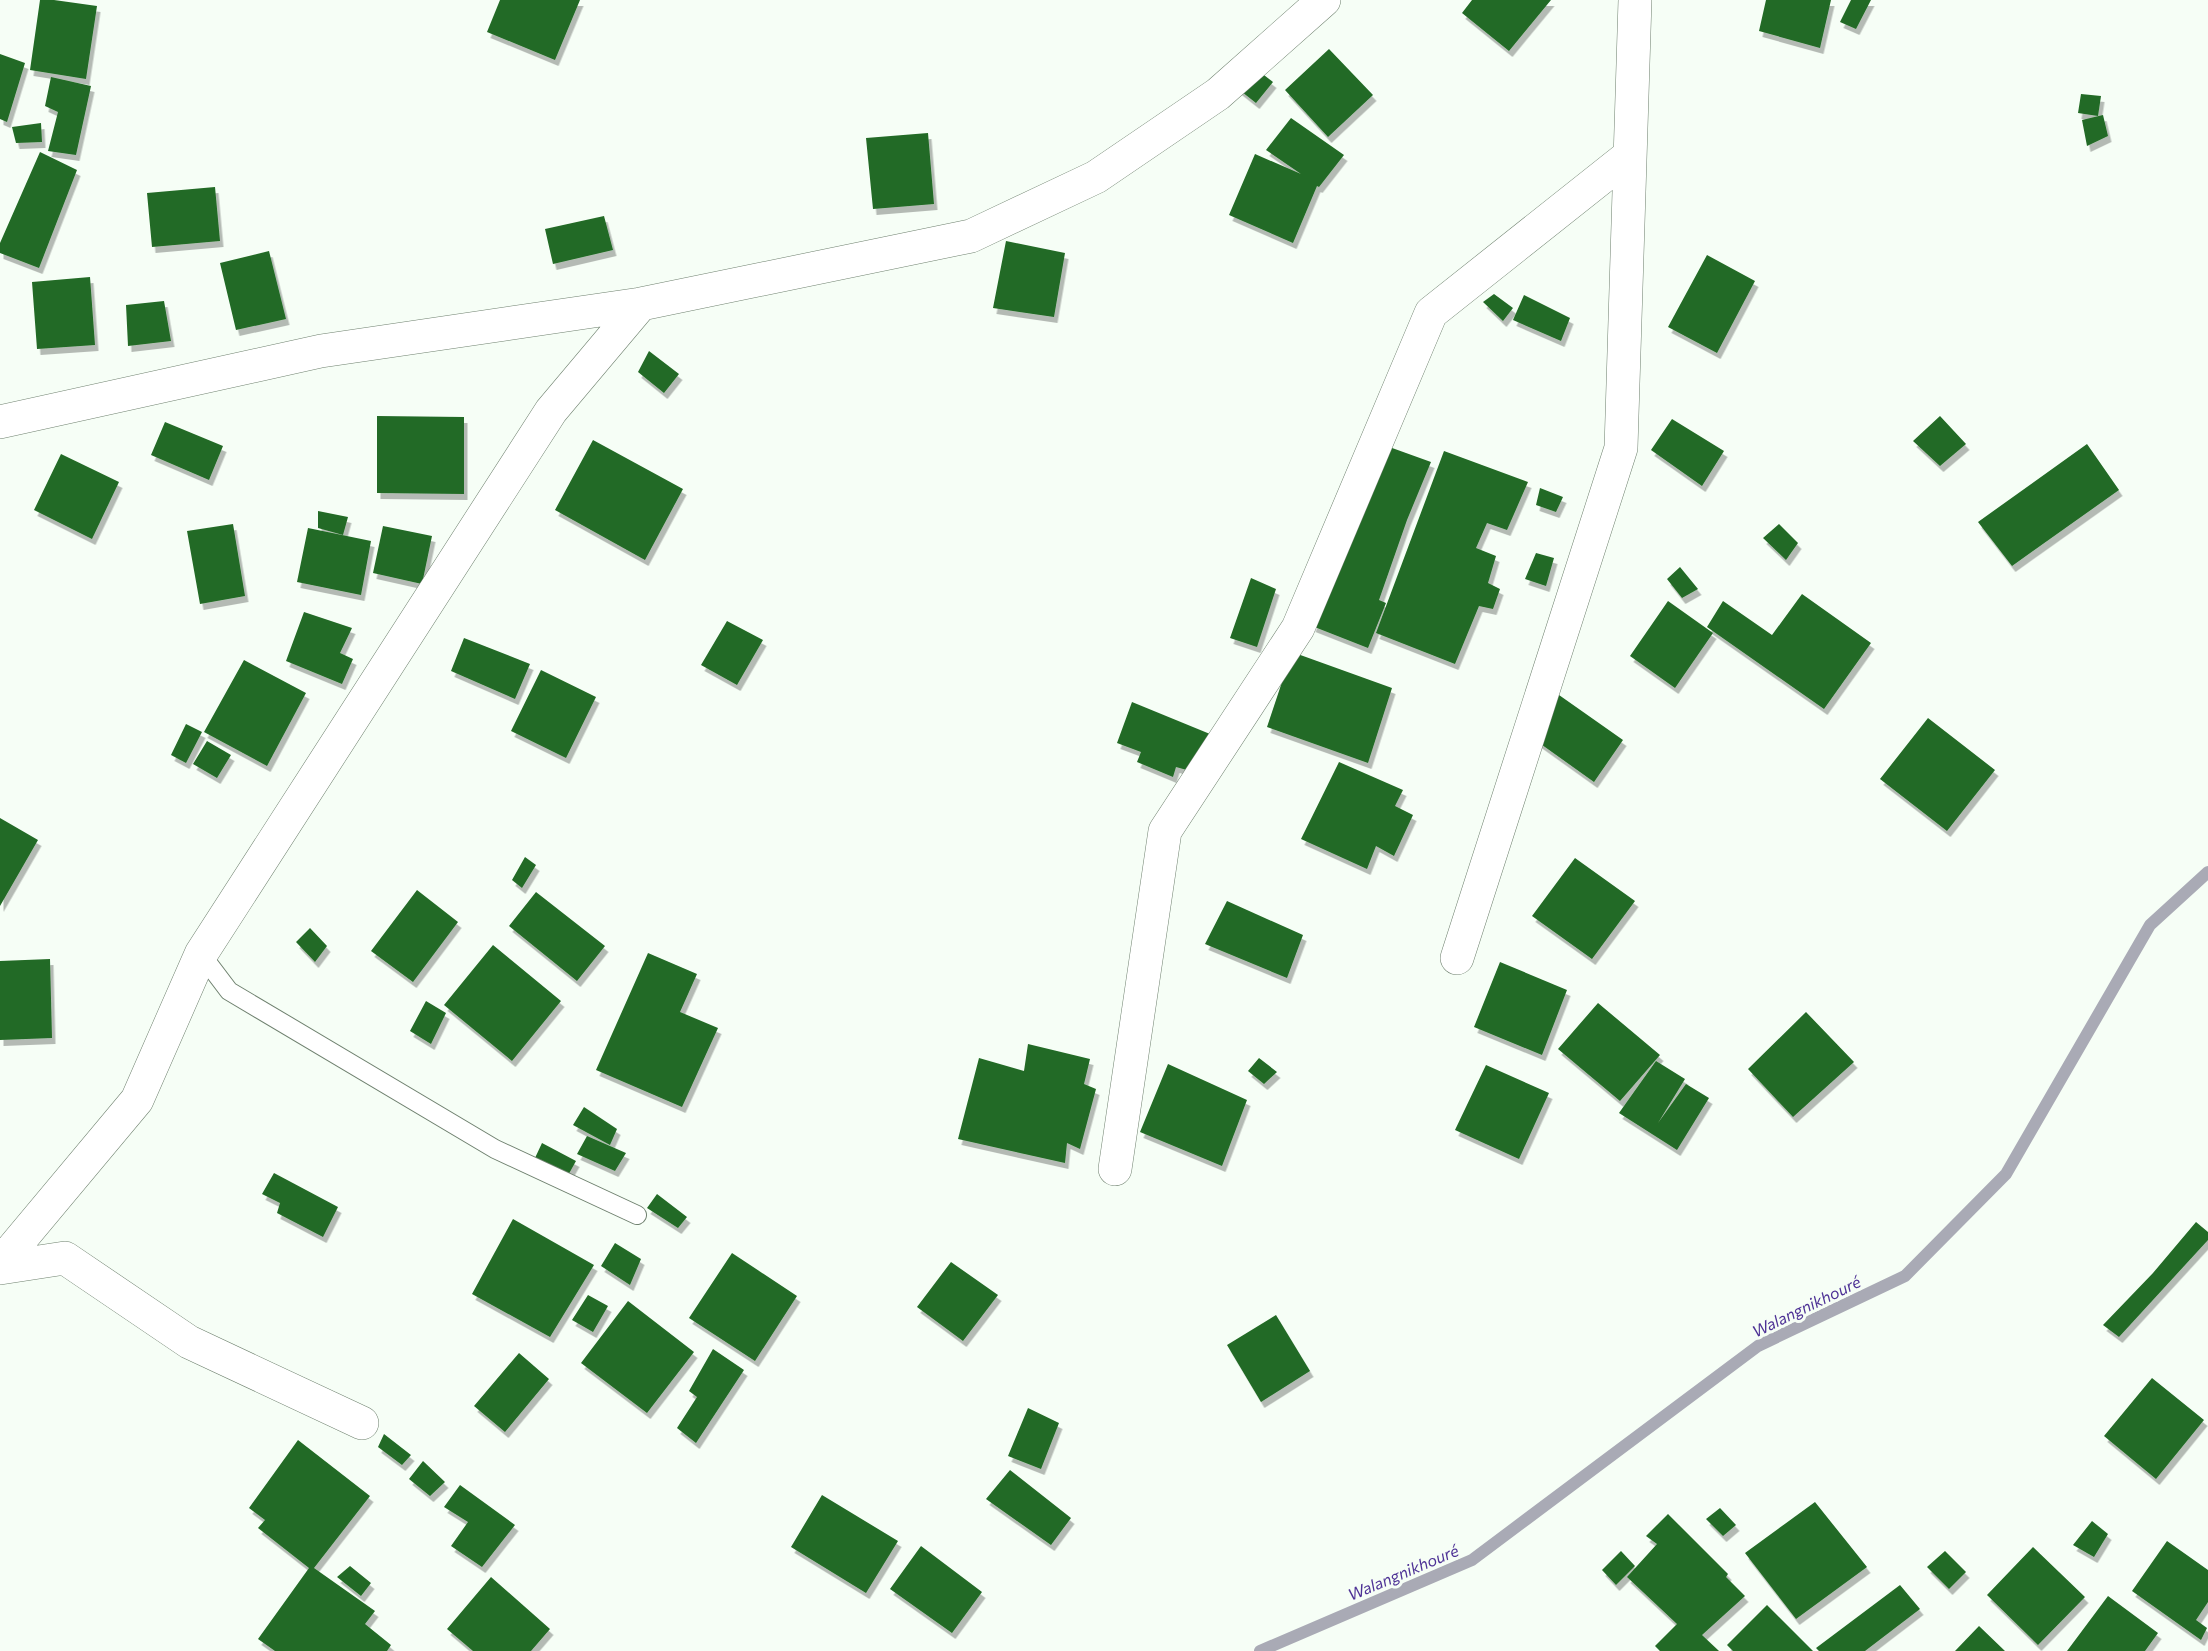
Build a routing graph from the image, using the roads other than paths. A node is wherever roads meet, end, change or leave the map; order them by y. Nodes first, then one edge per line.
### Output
1 (1323, 0) edge
2 (1635, 0) edge
3 (1630, 155) junction
4 (641, 304) junction
5 (0, 422) edge
6 (201, 954) junction
7 (1456, 958) dead end
8 (1115, 1169) dead end
9 (637, 1215) dead end
10 (0, 1266) edge
11 (362, 1423) dead end

1 - 4 street
2 - 3 street
3 - 7 street
3 - 8 street
4 - 5 street
4 - 6 street
6 - 9 lane
6 - 10 street
10 - 11 street

